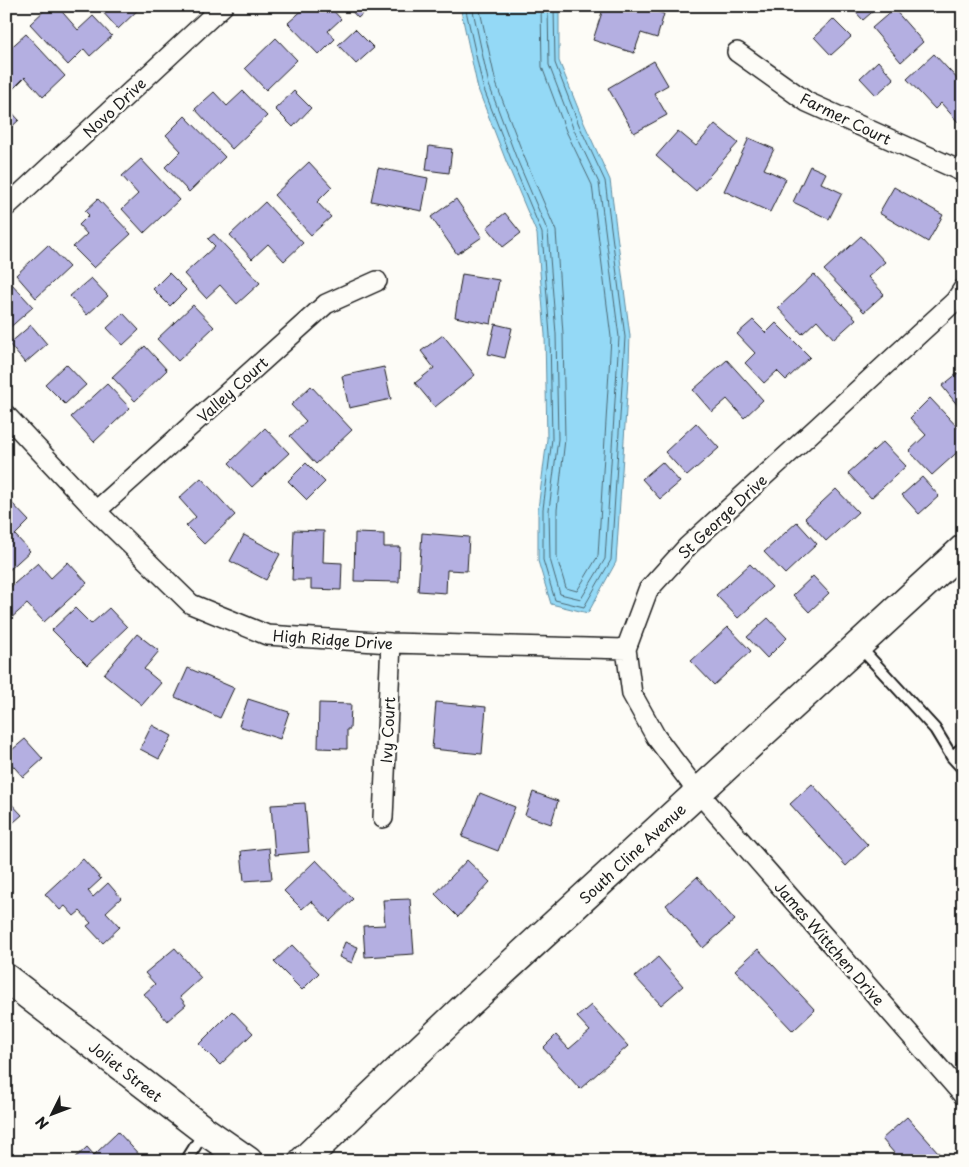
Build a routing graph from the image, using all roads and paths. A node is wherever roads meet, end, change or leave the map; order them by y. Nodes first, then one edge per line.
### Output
1 (223, 6) edge
2 (737, 52) dead end
3 (963, 172) edge
4 (6, 207) edge
5 (378, 281) dead end
6 (963, 289) edge
7 (6, 415) edge
8 (96, 512) junction
9 (963, 549) edge
10 (391, 642) junction
11 (858, 645) junction
12 (626, 649) junction
13 (963, 747) edge
14 (952, 757) junction
15 (963, 769) edge
16 (698, 792) junction
17 (383, 818) dead end
18 (6, 978) edge
19 (963, 1095) edge
20 (205, 1131) junction
21 (186, 1161) edge
22 (248, 1161) edge
23 (304, 1161) edge

1 - 4 street, Novo Drive
2 - 3 street, Farmer Court
5 - 8 street, Valley Court
6 - 12 street, St George Drive
7 - 8 street, High Ridge Drive
8 - 10 street, High Ridge Drive
9 - 11 street, South Cline Avenue
10 - 12 street, High Ridge Drive
10 - 17 street, Ivy Court
11 - 14 lane
11 - 16 street, South Cline Avenue
12 - 16 street, St George Drive
13 - 14 lane
14 - 15 lane
16 - 19 street, James Wittchen Drive
16 - 23 street, South Cline Avenue
18 - 20 street, Joliet Street
20 - 21 lane
20 - 22 street, Joliet Street

